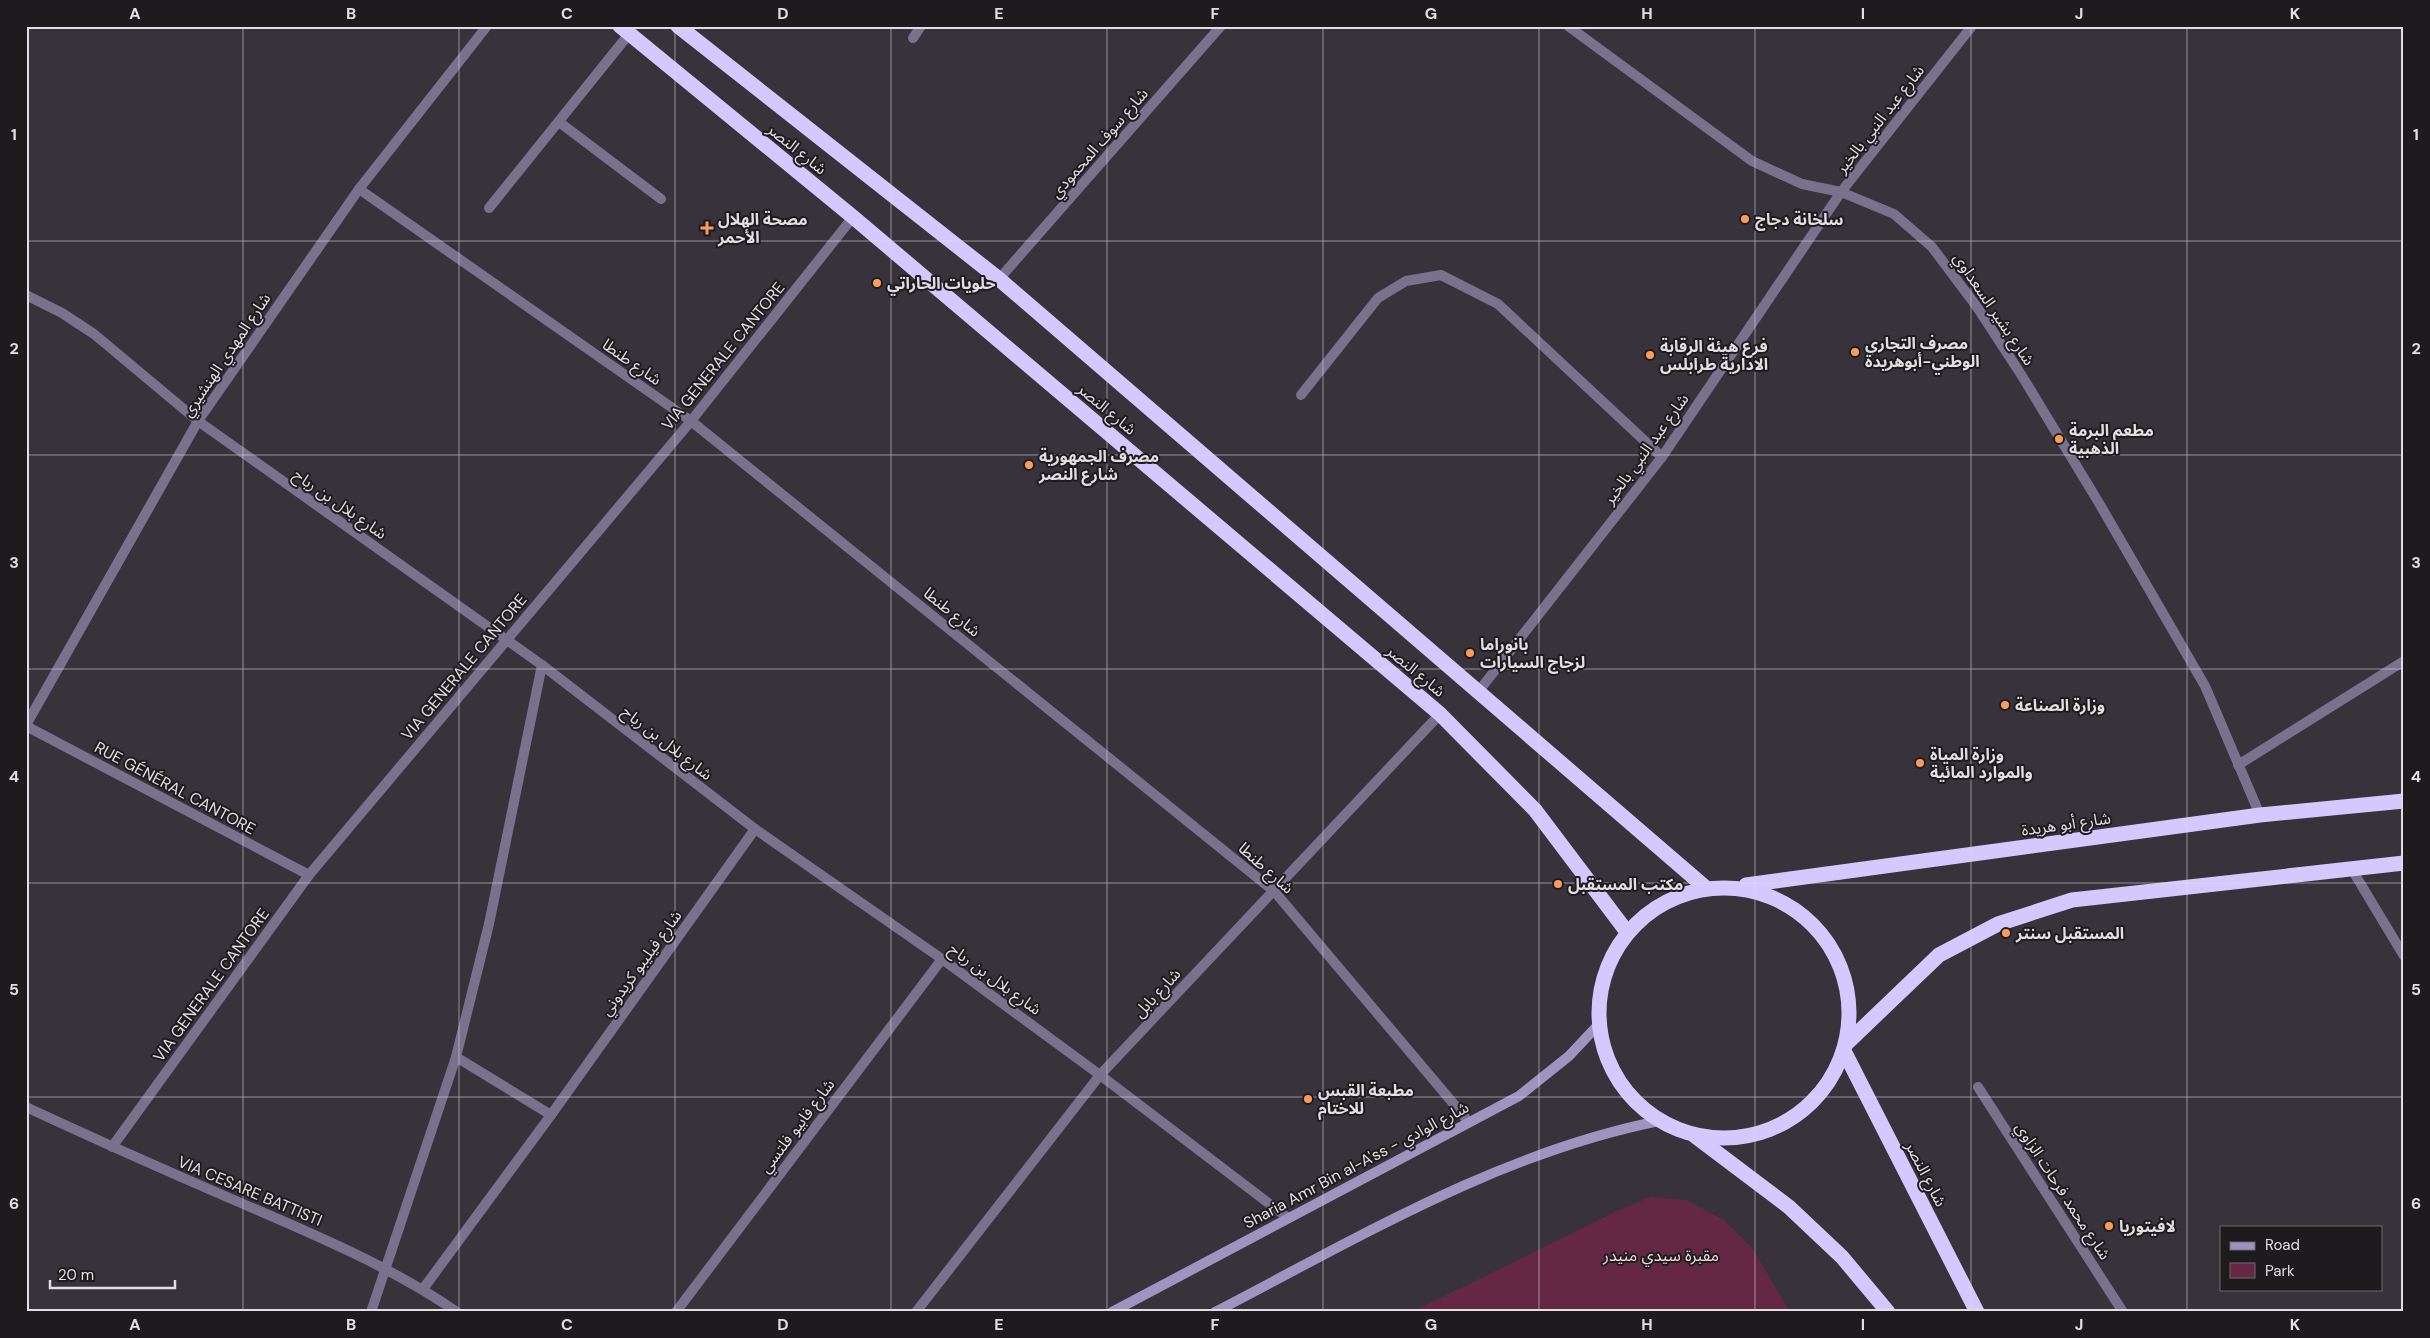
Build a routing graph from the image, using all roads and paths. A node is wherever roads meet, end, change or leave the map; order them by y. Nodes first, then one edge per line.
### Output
1 (486, 26) edge
2 (678, 26) edge
3 (921, 26) edge
4 (1221, 26) edge
5 (1568, 26) edge
6 (1972, 26) edge
7 (624, 30) edge
8 (913, 38) dead end
9 (559, 122) junction
10 (359, 189) junction
11 (1841, 192) junction
12 (661, 199) dead end
13 (489, 208) dead end
14 (853, 217) junction
15 (999, 279) junction
16 (26, 295) edge
17 (1301, 395) dead end
18 (198, 421) junction
19 (691, 421) junction
20 (1662, 457) junction
21 (505, 640) junction
22 (2404, 661) edge
23 (542, 665) junction
24 (1478, 692) junction
25 (1440, 714) junction
26 (26, 725) edge
27 (2238, 765) junction
28 (2404, 801) edge
29 (2260, 815) junction
30 (755, 829) junction
31 (2404, 862) edge
32 (2350, 868) junction
33 (309, 876) junction
34 (1734, 887) junction
35 (1706, 888) junction
36 (1274, 891) junction
37 (1627, 932) junction
38 (2404, 956) edge
39 (942, 959) junction
40 (1599, 1024) junction
41 (1846, 1047) junction
42 (456, 1057) junction
43 (1100, 1075) junction
44 (1978, 1087) dead end
45 (26, 1107) edge
46 (551, 1115) junction
47 (1469, 1122) junction
48 (1659, 1122) junction
49 (1695, 1136) junction
50 (112, 1148) junction
51 (1288, 1218) junction
52 (385, 1270) junction
53 (423, 1289) junction
54 (371, 1312) edge
55 (457, 1312) edge
56 (676, 1312) edge
57 (916, 1312) edge
58 (1112, 1312) edge
59 (1215, 1312) edge
60 (1888, 1312) edge
61 (1977, 1312) edge
62 (2123, 1312) edge

1 - 10 street, شارع المهدي الهنشيري
2 - 15 highway, شارع النصر
3 - 8 street
4 - 15 street, شارع سوف المحمودي
5 - 11 street, شارع بشير السعداوي
6 - 11 street, شارع عبد النبي بالخير
7 - 9 street
7 - 14 highway, شارع النصر
9 - 12 street
9 - 13 street
10 - 18 street, شارع المهدي الهنشيري
10 - 19 street, شارع طنطا
11 - 20 street, شارع عبد النبي بالخير
11 - 27 street, شارع بشير السعداوي
14 - 19 street, VIA GENERALE CANTORE
14 - 25 highway, شارع النصر
15 - 24 highway, شارع النصر
16 - 18 street, شارع بلال بن رباح
17 - 20 street
18 - 21 street, شارع بلال بن رباح
18 - 26 street, شارع المهدي الهنشيري
19 - 21 street, VIA GENERALE CANTORE
19 - 36 street, شارع طنطا
20 - 24 street, شارع عبد النبي بالخير
21 - 23 street, شارع بلال بن رباح
21 - 33 street, VIA GENERALE CANTORE
22 - 27 street
23 - 30 street, شارع بلال بن رباح
23 - 42 street
24 - 35 highway, شارع النصر
25 - 36 street, شارع بابل
25 - 37 highway, شارع النصر
26 - 33 street, RUE GÉNÉRAL CANTORE
27 - 29 street, شارع بشير السعداوي
28 - 29 highway, شارع أبو هريدة
29 - 34 highway, شارع أبو هريدة
30 - 39 street, شارع بلال بن رباح
30 - 46 street, شارع فيليبو كريدوني
31 - 32 highway
32 - 38 street
32 - 41 highway
33 - 50 street, VIA GENERALE CANTORE
34 - 35 highway
34 - 41 highway
35 - 37 highway
36 - 43 street, شارع بابل
36 - 47 street, شارع طنطا
37 - 40 highway
39 - 43 street, شارع بلال بن رباح
39 - 56 street, شارع فابيو فلتسي
40 - 47 main road, Sharia Amr Bin al-A'ss - شارع الوادي
40 - 48 highway
41 - 49 highway
41 - 61 highway, شارع النصر
42 - 46 street
42 - 52 street
43 - 51 street, شارع بلال بن رباح
43 - 57 street, شارع بابل
44 - 62 street, شارع محمد فرحات الزاوي
45 - 50 street, VIA CESARE BATTISTI
46 - 53 street, شارع فيليبو كريدوني
47 - 51 main road, Sharia Amr Bin al-A'ss - شارع الوادي
48 - 49 highway
48 - 59 main road
49 - 60 highway
50 - 52 street, VIA CESARE BATTISTI
51 - 58 main road, Sharia Amr Bin al-A'ss - شارع الوادي
52 - 53 street, VIA CESARE BATTISTI
52 - 54 street
53 - 55 street, VIA CESARE BATTISTI

